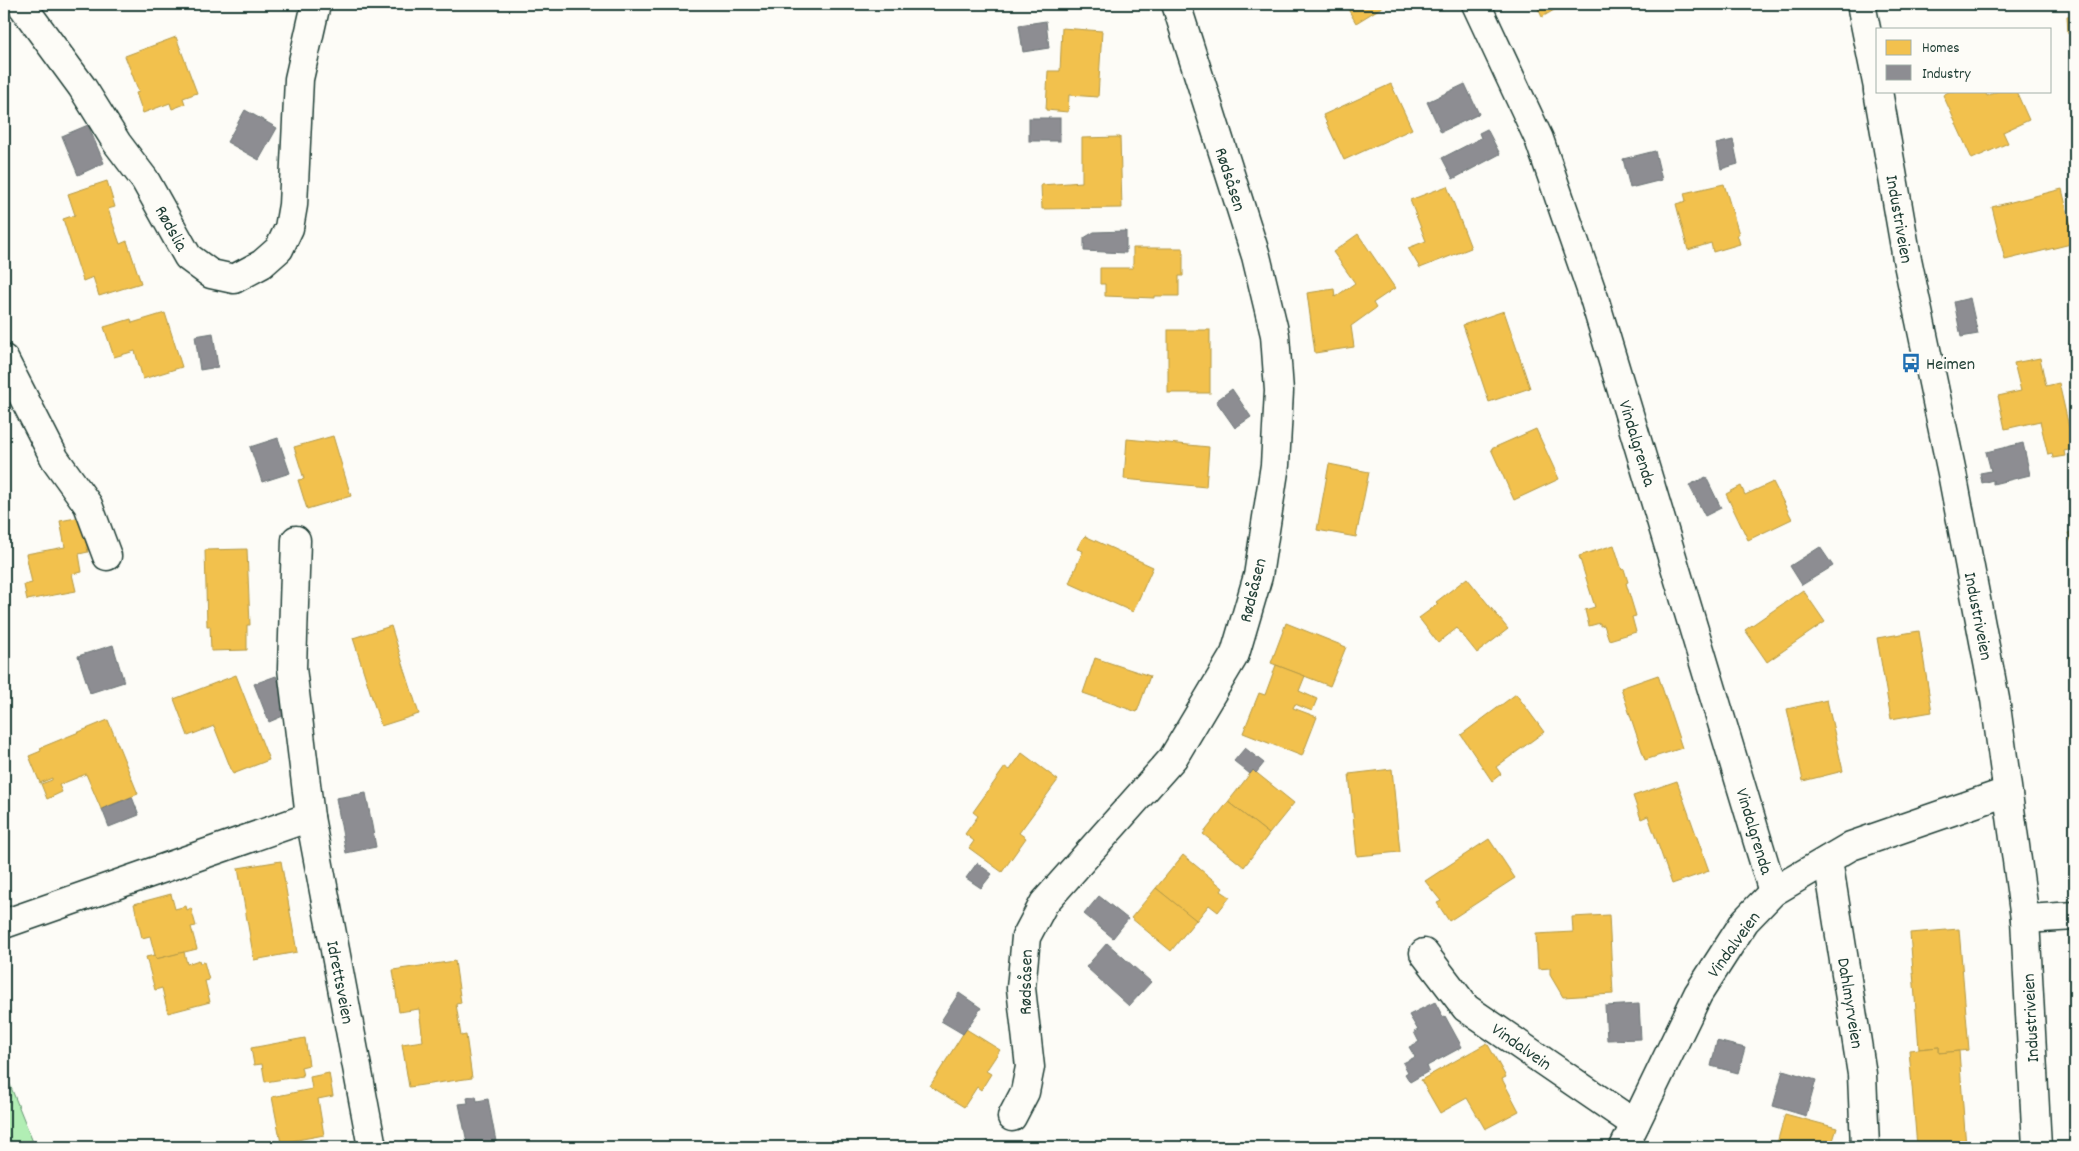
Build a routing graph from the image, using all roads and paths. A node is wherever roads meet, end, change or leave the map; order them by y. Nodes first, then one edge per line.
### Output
1 (21, 4) edge
2 (316, 4) edge
3 (1176, 4) edge
4 (1476, 4) edge
5 (1861, 4) edge
6 (1876, 80) edge
7 (1878, 92) edge
8 (4, 359) edge
9 (296, 540) dead end
10 (107, 556) dead end
11 (2007, 792) junction
12 (310, 817) junction
13 (1828, 860) junction
14 (1773, 892) junction
15 (2075, 916) edge
16 (2024, 919) junction
17 (4, 924) edge
18 (1424, 953) dead end
19 (1012, 1117) dead end
20 (1629, 1136) edge
21 (372, 1147) edge
22 (1865, 1147) edge
23 (2037, 1147) edge

1 - 2 street, Rødslia
3 - 19 street, Rødsåsen
4 - 14 street, Vindalgrenda
5 - 6 street, Industriveien
7 - 11 street, Industriveien
8 - 10 street
9 - 12 street, Idrettsveien
11 - 13 street, Vindalveien
11 - 16 street, Industriveien
12 - 17 street
12 - 21 street, Idrettsveien
13 - 14 street, Vindalveien
13 - 22 street, Dahlmyrveien
14 - 20 street, Vindalveien
15 - 16 street
16 - 23 street, Industriveien
18 - 20 street, Vindalvein

